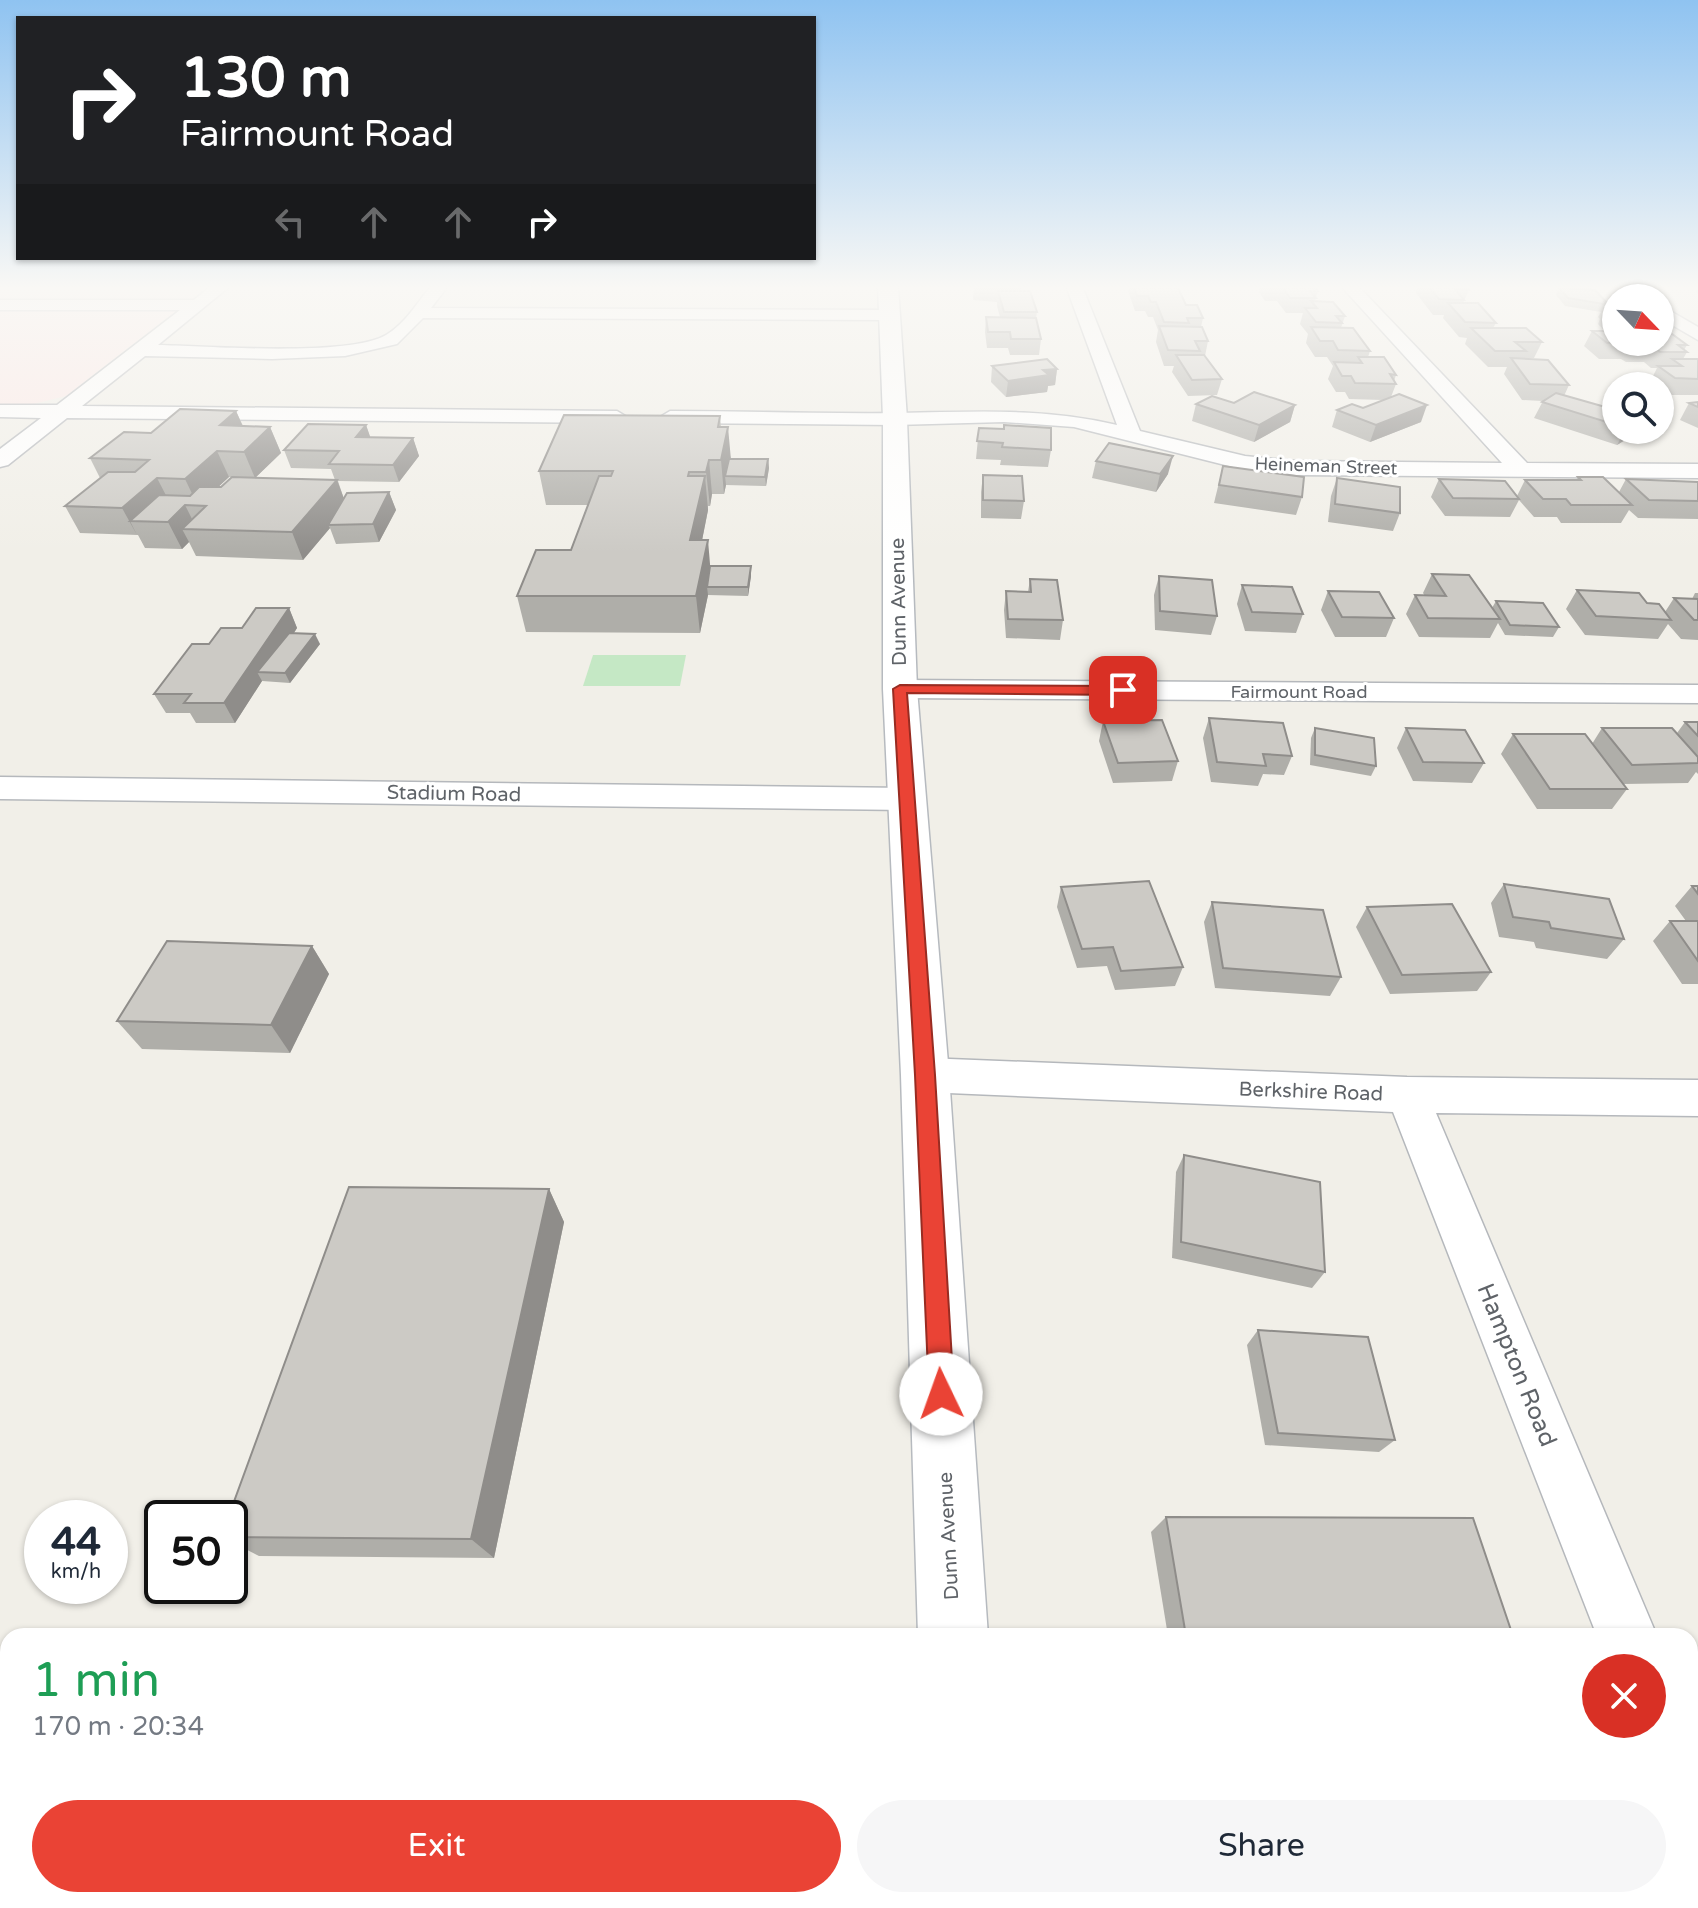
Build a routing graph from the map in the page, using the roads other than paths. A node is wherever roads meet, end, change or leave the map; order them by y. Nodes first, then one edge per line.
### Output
1 (108, 375) edge
2 (892, 375) edge
3 (1108, 375) edge
4 (1432, 375) edge
5 (0, 411) edge
6 (59, 411) junction
7 (895, 419) junction
8 (1131, 435) junction
9 (0, 460) edge
10 (1520, 469) junction
11 (1698, 471) edge
12 (900, 689) junction
13 (1698, 694) edge
14 (0, 788) edge
15 (907, 799) junction
16 (925, 1075) junction
17 (1407, 1095) junction
18 (1698, 1098) edge
19 (953, 1628) edge
20 (1624, 1628) edge

1 - 6 street
2 - 7 main road, Dunn Avenue
3 - 8 street
4 - 10 street
5 - 6 street, Heineman Street
6 - 7 street, Heineman Street
6 - 9 street
7 - 8 street, Heineman Street
7 - 12 main road, Dunn Avenue
8 - 10 street, Heineman Street
10 - 11 street, Heineman Street
12 - 13 street, Fairmount Road
12 - 15 main road, Dunn Avenue
14 - 15 street, Stadium Road
15 - 16 main road, Dunn Avenue
16 - 17 street, Berkshire Road
16 - 19 main road, Dunn Avenue
17 - 18 street, Berkshire Road
17 - 20 street, Hampton Road

